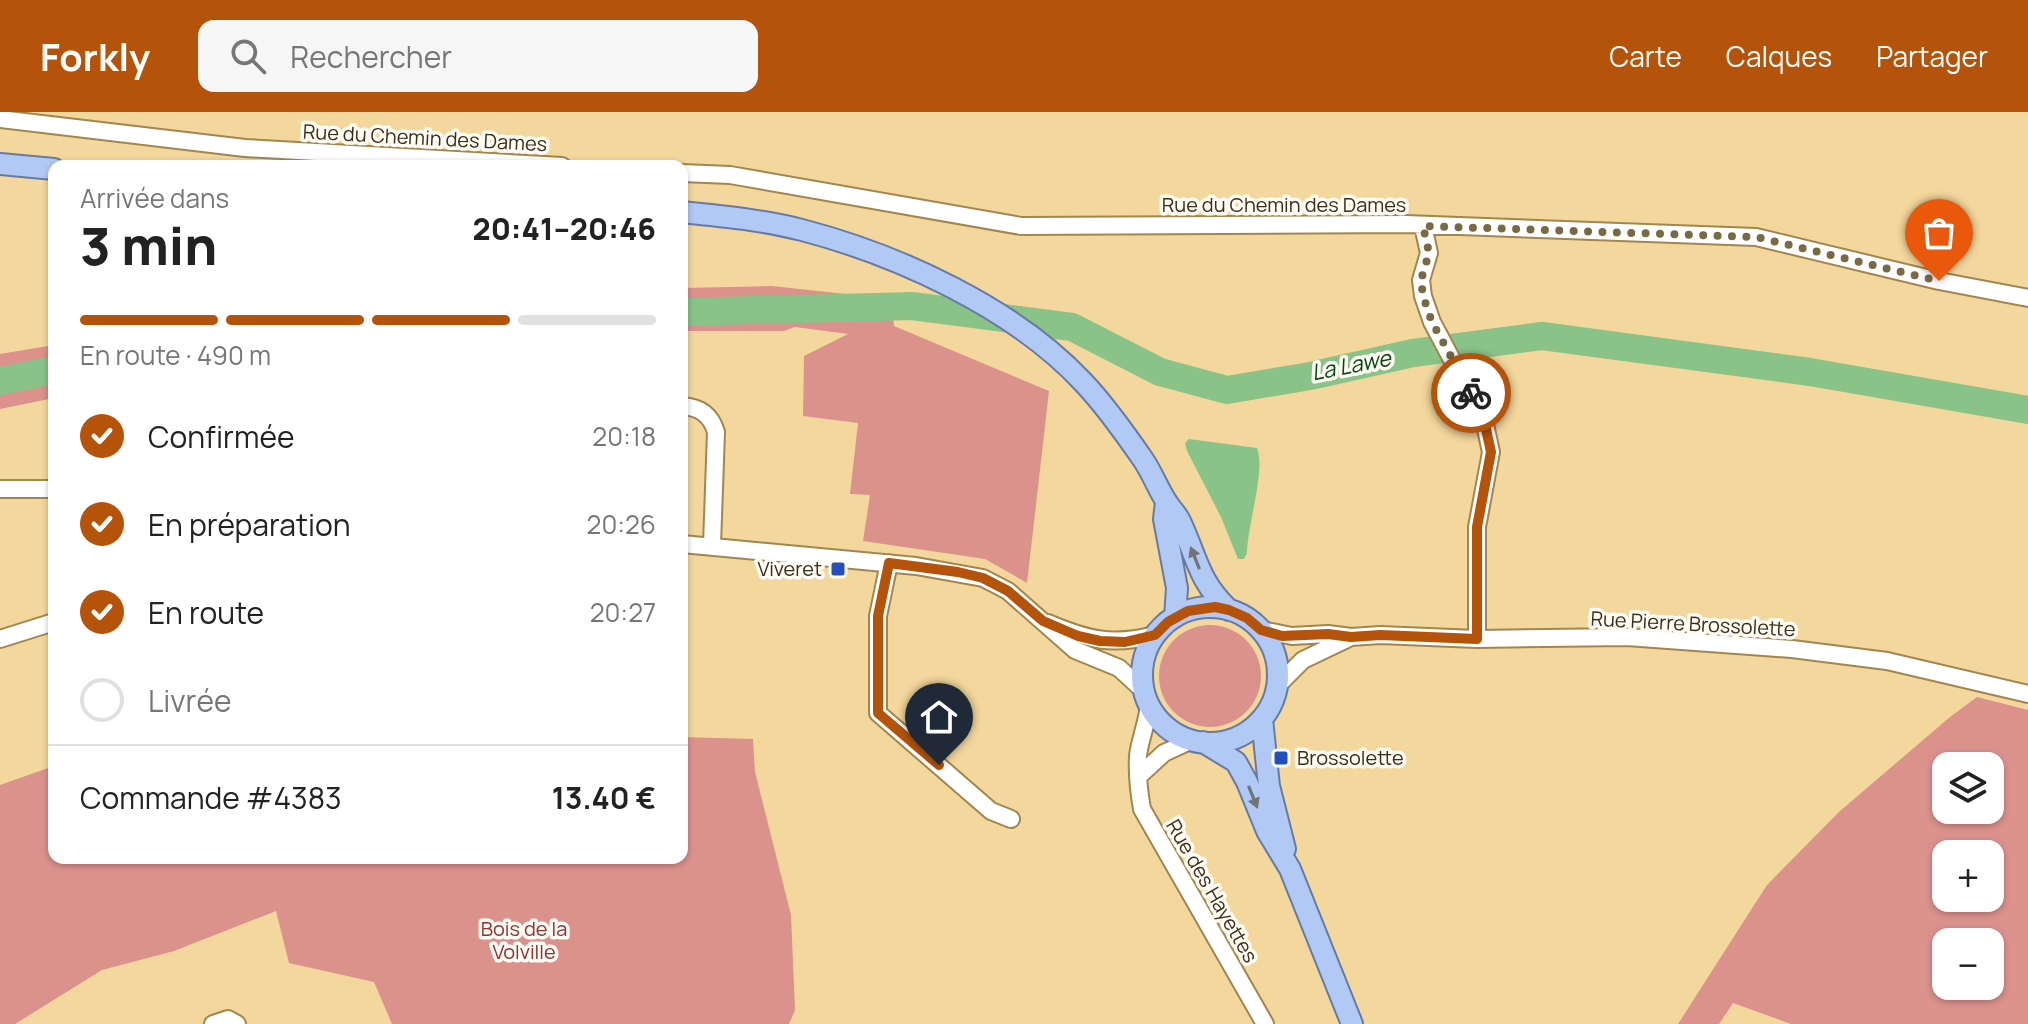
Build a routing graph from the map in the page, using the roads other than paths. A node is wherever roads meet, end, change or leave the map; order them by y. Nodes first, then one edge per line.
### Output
1 (0, 119) edge
2 (456, 160) edge
3 (0, 164) edge
4 (48, 168) edge
5 (688, 173) edge
6 (688, 213) edge
7 (1423, 226) junction
8 (2028, 298) edge
9 (688, 406) edge
10 (0, 489) edge
11 (48, 489) edge
12 (1166, 502) junction
13 (688, 544) edge
14 (712, 545) junction
15 (889, 563) junction
16 (1229, 610) junction
17 (1175, 617) junction
18 (1043, 621) junction
19 (48, 624) edge
20 (1261, 630) junction
21 (1155, 635) junction
22 (1351, 637) junction
23 (0, 639) edge
24 (1477, 639) junction
25 (1277, 686) junction
26 (2028, 694) edge
27 (1147, 697) junction
28 (1262, 719) junction
29 (1197, 741) junction
30 (1140, 775) junction
31 (1011, 819) dead end
32 (1290, 869) junction
33 (213, 1024) edge
34 (237, 1024) edge
35 (1265, 1024) edge
36 (1352, 1024) edge

1 - 2 street, Rue du Chemin des Dames
3 - 4 main road
5 - 7 street, Rue du Chemin des Dames
6 - 12 main road
7 - 8 street, Rue du Chemin des Dames
7 - 24 street
9 - 14 street
10 - 11 street
16 -> 12 main road
12 - 17 main road
13 - 14 street
14 - 15 street
15 - 18 street
15 - 31 street
16 - 17 main road
16 - 20 main road
17 - 21 main road
18 - 21 street
18 - 27 street
19 - 23 street
20 - 22 street, Rue Pierre Brossolette
20 - 25 main road
21 - 27 main road
22 - 24 street, Rue Pierre Brossolette
22 - 25 street, Rue Pierre Brossolette
24 - 26 street, Rue Pierre Brossolette
25 - 28 main road
27 - 29 main road
27 - 30 street, Rue des Hayettes
28 - 29 main road
28 - 32 main road
29 - 30 street
29 -> 32 main road
30 - 35 street, Rue des Hayettes
32 - 36 main road
33 - 34 street

